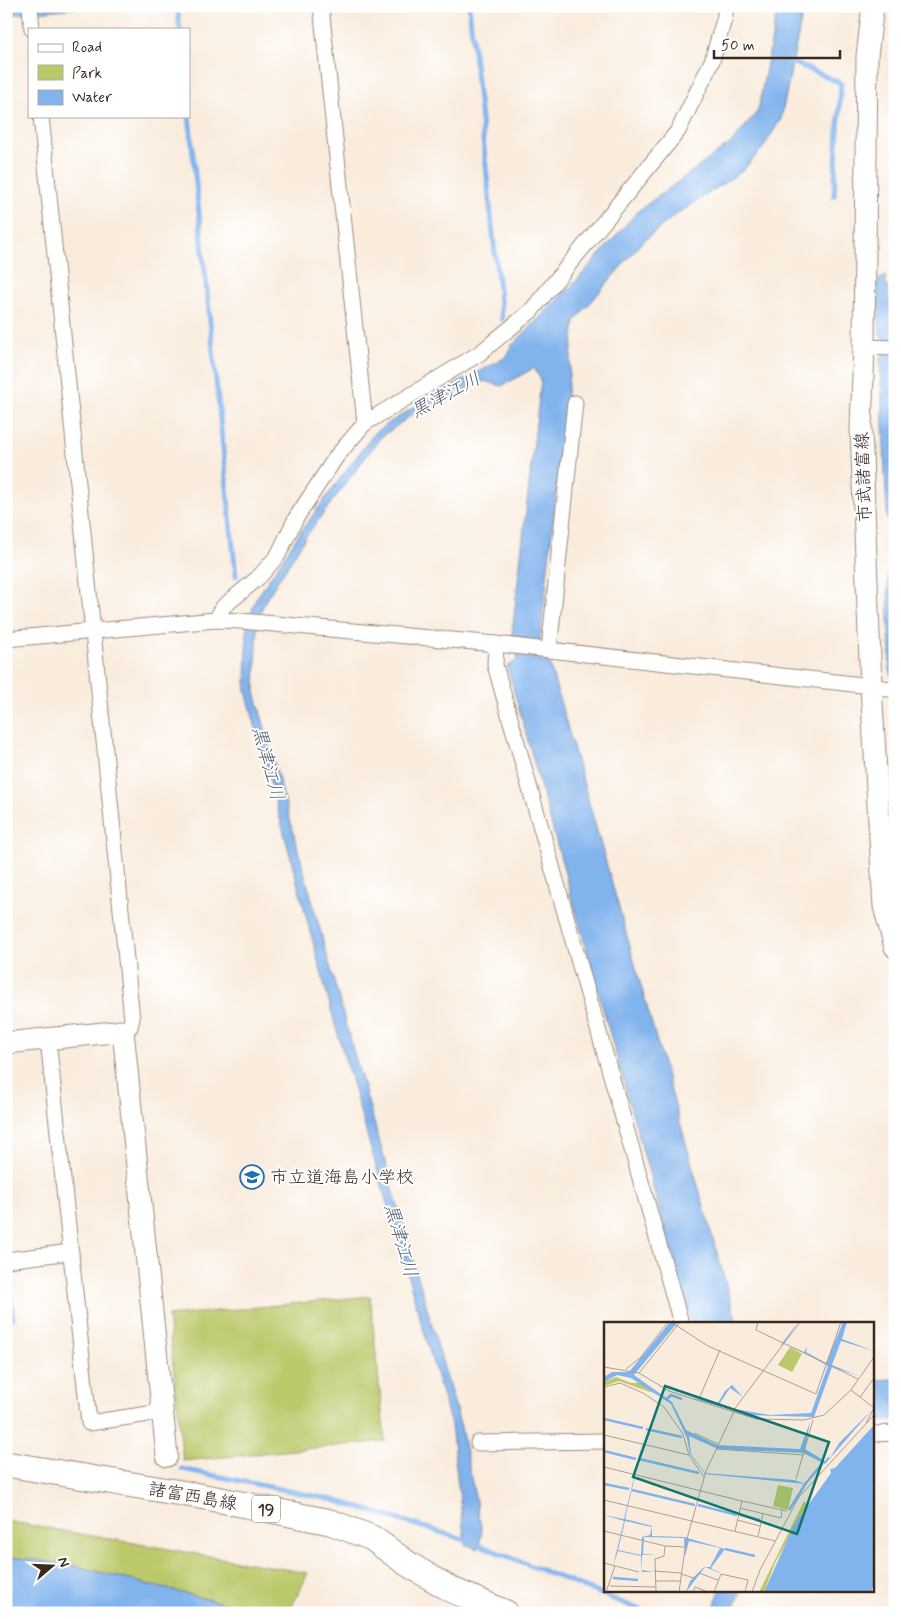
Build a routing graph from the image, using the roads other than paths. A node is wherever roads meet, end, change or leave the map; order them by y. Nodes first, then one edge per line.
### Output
1 (321, 6) edge
2 (726, 6) edge
3 (873, 6) edge
4 (41, 118) edge
5 (880, 347) edge
6 (575, 403) dead end
7 (365, 423) junction
8 (216, 620) junction
9 (93, 631) junction
10 (6, 640) edge
11 (503, 645) junction
12 (549, 650) junction
13 (886, 688) edge
14 (895, 947) edge
15 (123, 1031) junction
16 (48, 1039) junction
17 (6, 1043) edge
18 (70, 1252) junction
19 (6, 1260) edge
20 (681, 1322) edge
21 (162, 1412) junction
22 (895, 1433) edge
23 (874, 1434) edge
24 (604, 1441) edge
25 (478, 1443) dead end
26 (167, 1456) dead end
27 (6, 1464) edge
28 (506, 1613) edge

1 - 7 street
2 - 7 street
3 - 5 main road, 市武諸富線
4 - 9 street
5 - 13 main road, 市武諸富線
6 - 12 street
7 - 8 street
8 - 9 street
8 - 11 street
9 - 10 street
9 - 15 street
11 - 12 street
11 - 20 street
12 - 13 street
13 - 14 main road, 市武諸富線
15 - 16 main road
15 - 21 main road
16 - 17 main road
16 - 18 street
18 - 19 street
18 - 21 street
21 - 26 main road
22 - 23 street
24 - 25 street
27 - 28 main road, 諸富西島線 / 19

